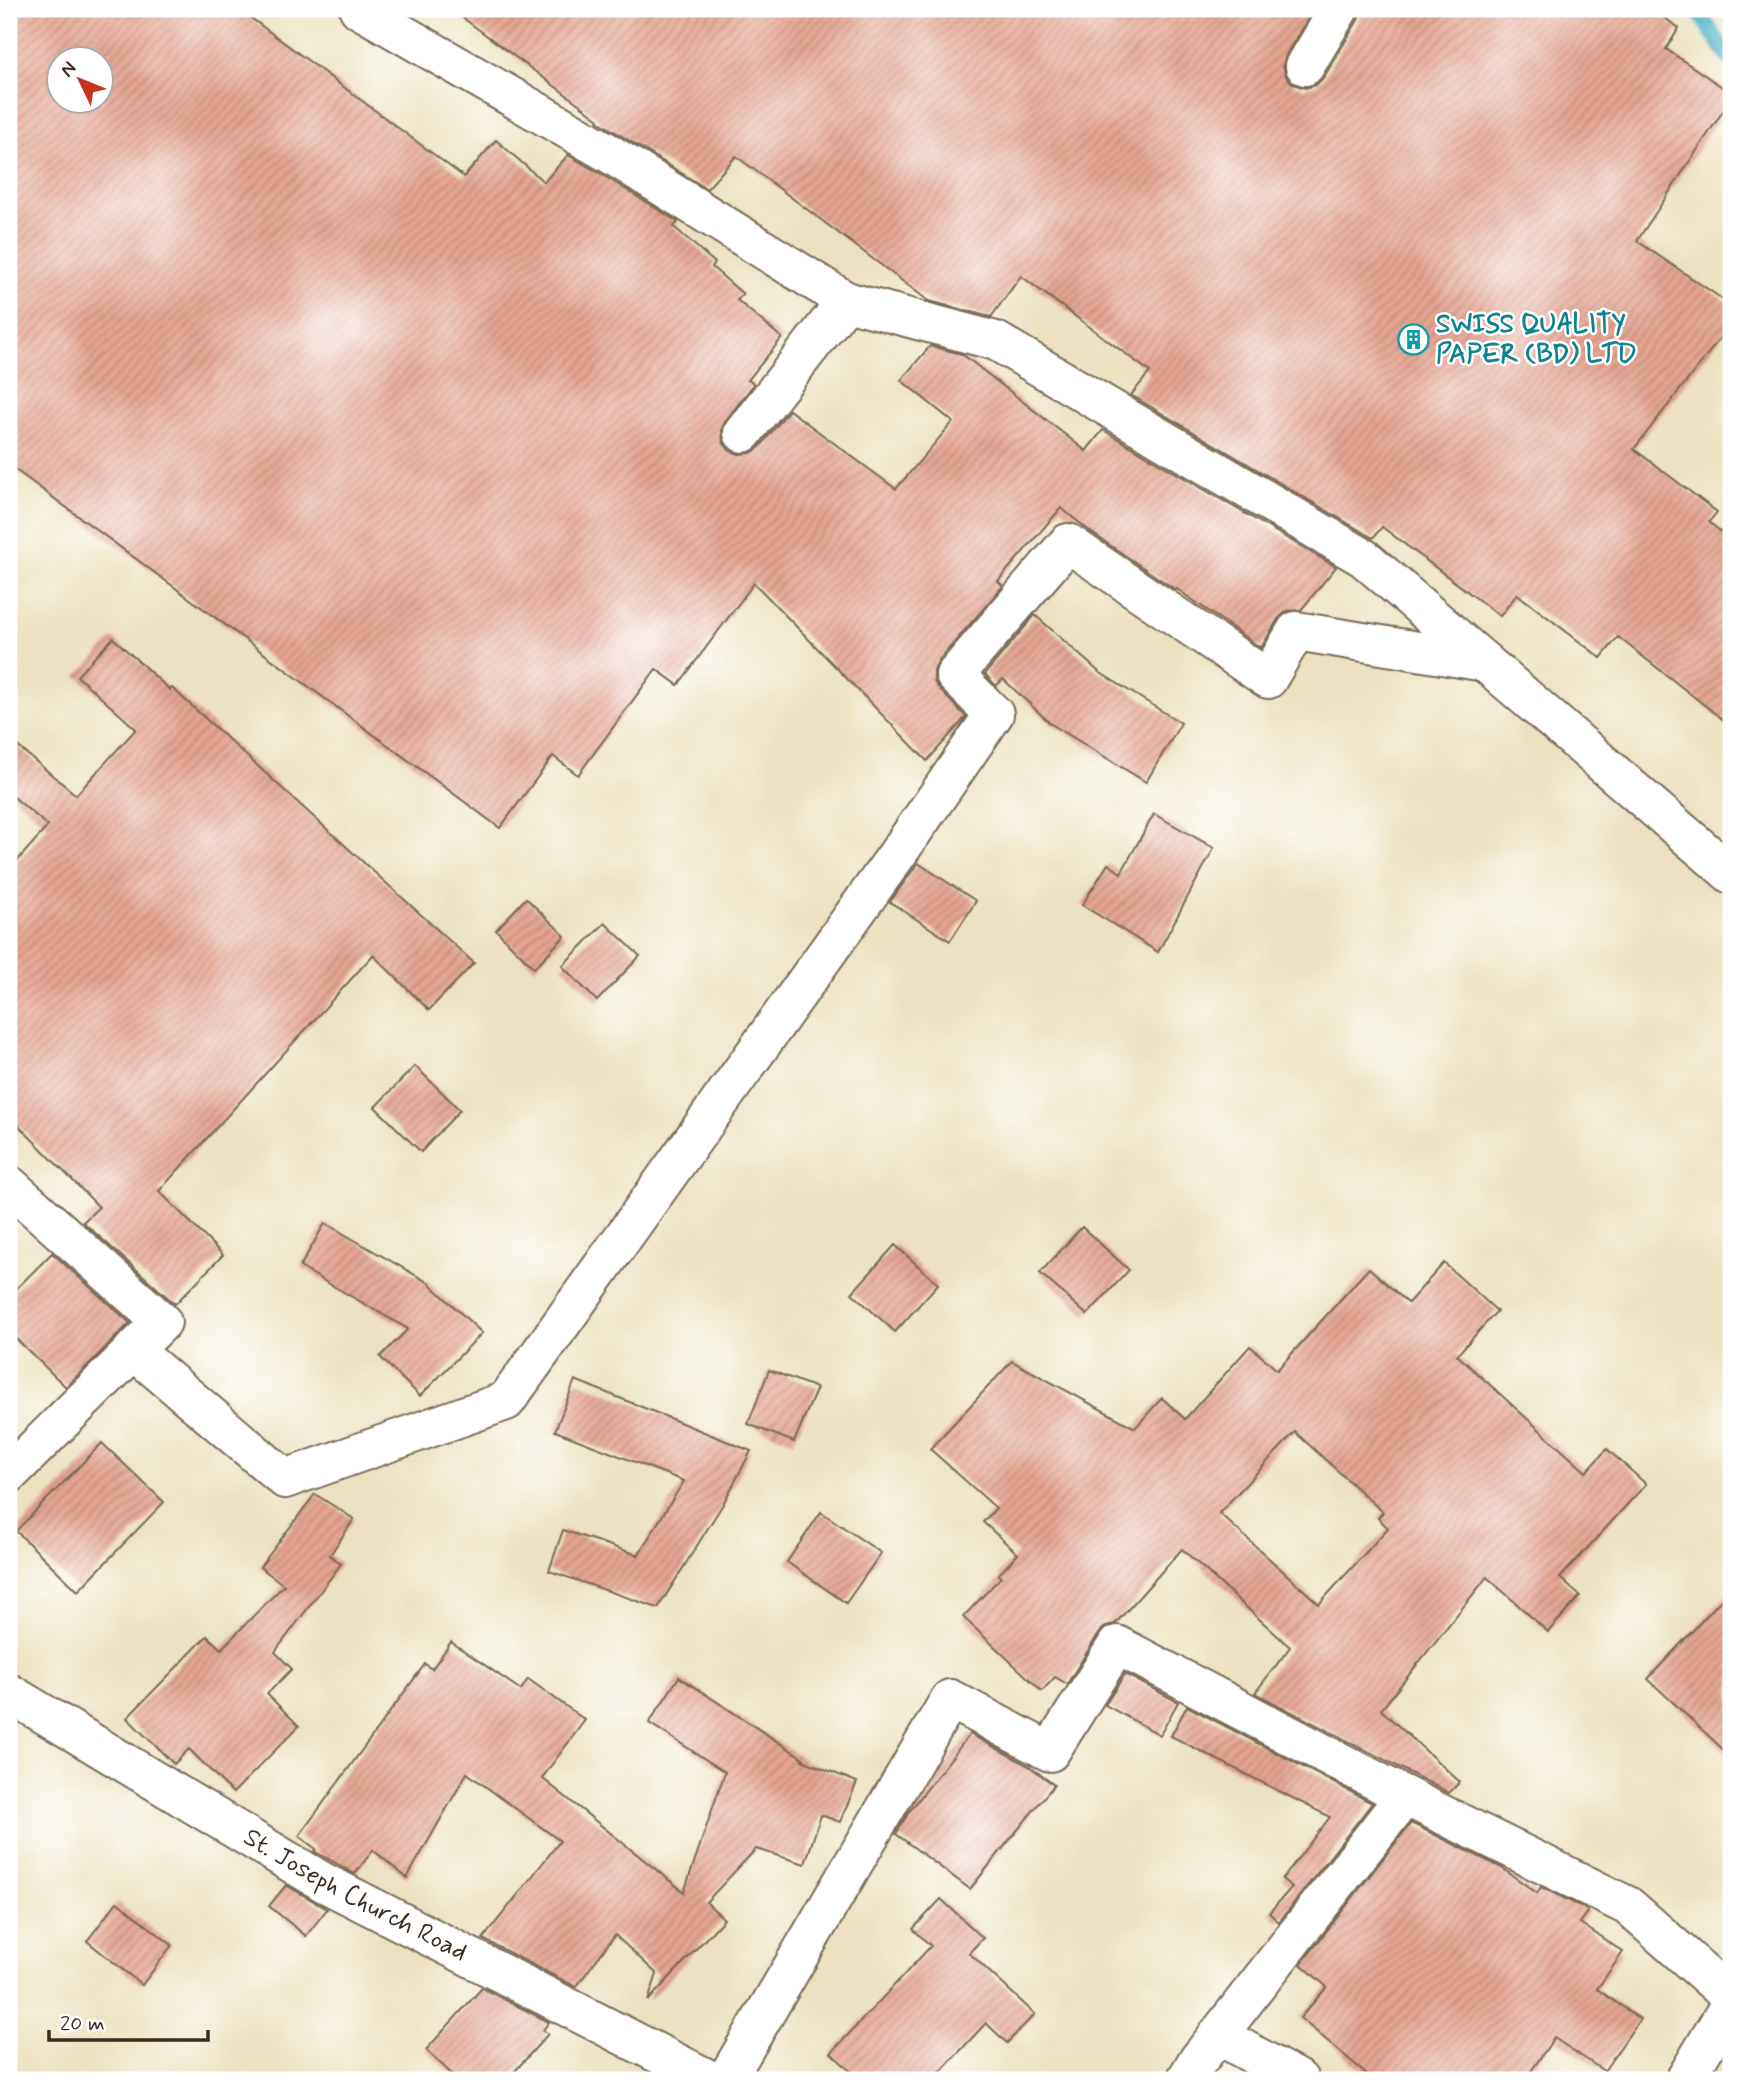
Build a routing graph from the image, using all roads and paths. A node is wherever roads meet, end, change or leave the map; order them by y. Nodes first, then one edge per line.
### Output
1 (359, 9) edge
2 (1339, 9) edge
3 (1305, 65) dead end
4 (846, 301) junction
5 (743, 433) dead end
6 (1485, 662) junction
7 (1731, 874) edge
8 (9, 1185) edge
9 (132, 1350) junction
10 (9, 1475) edge
11 (9, 1693) edge
12 (1405, 1796) junction
13 (1731, 1997) edge
14 (1731, 2003) edge
15 (1219, 2035) junction
16 (710, 2080) edge
17 (726, 2080) edge
18 (1186, 2080) edge
19 (1299, 2080) edge
20 (1685, 2080) edge

1 - 4 street
2 - 3 street
4 - 5 street
4 - 6 street
6 - 7 street
6 - 9 street
8 - 9 street
9 - 10 street
11 - 16 street, St. Joseph Church Road
12 - 13 street
12 - 15 street
12 - 17 street
14 - 20 street
15 - 18 street
15 - 19 street

